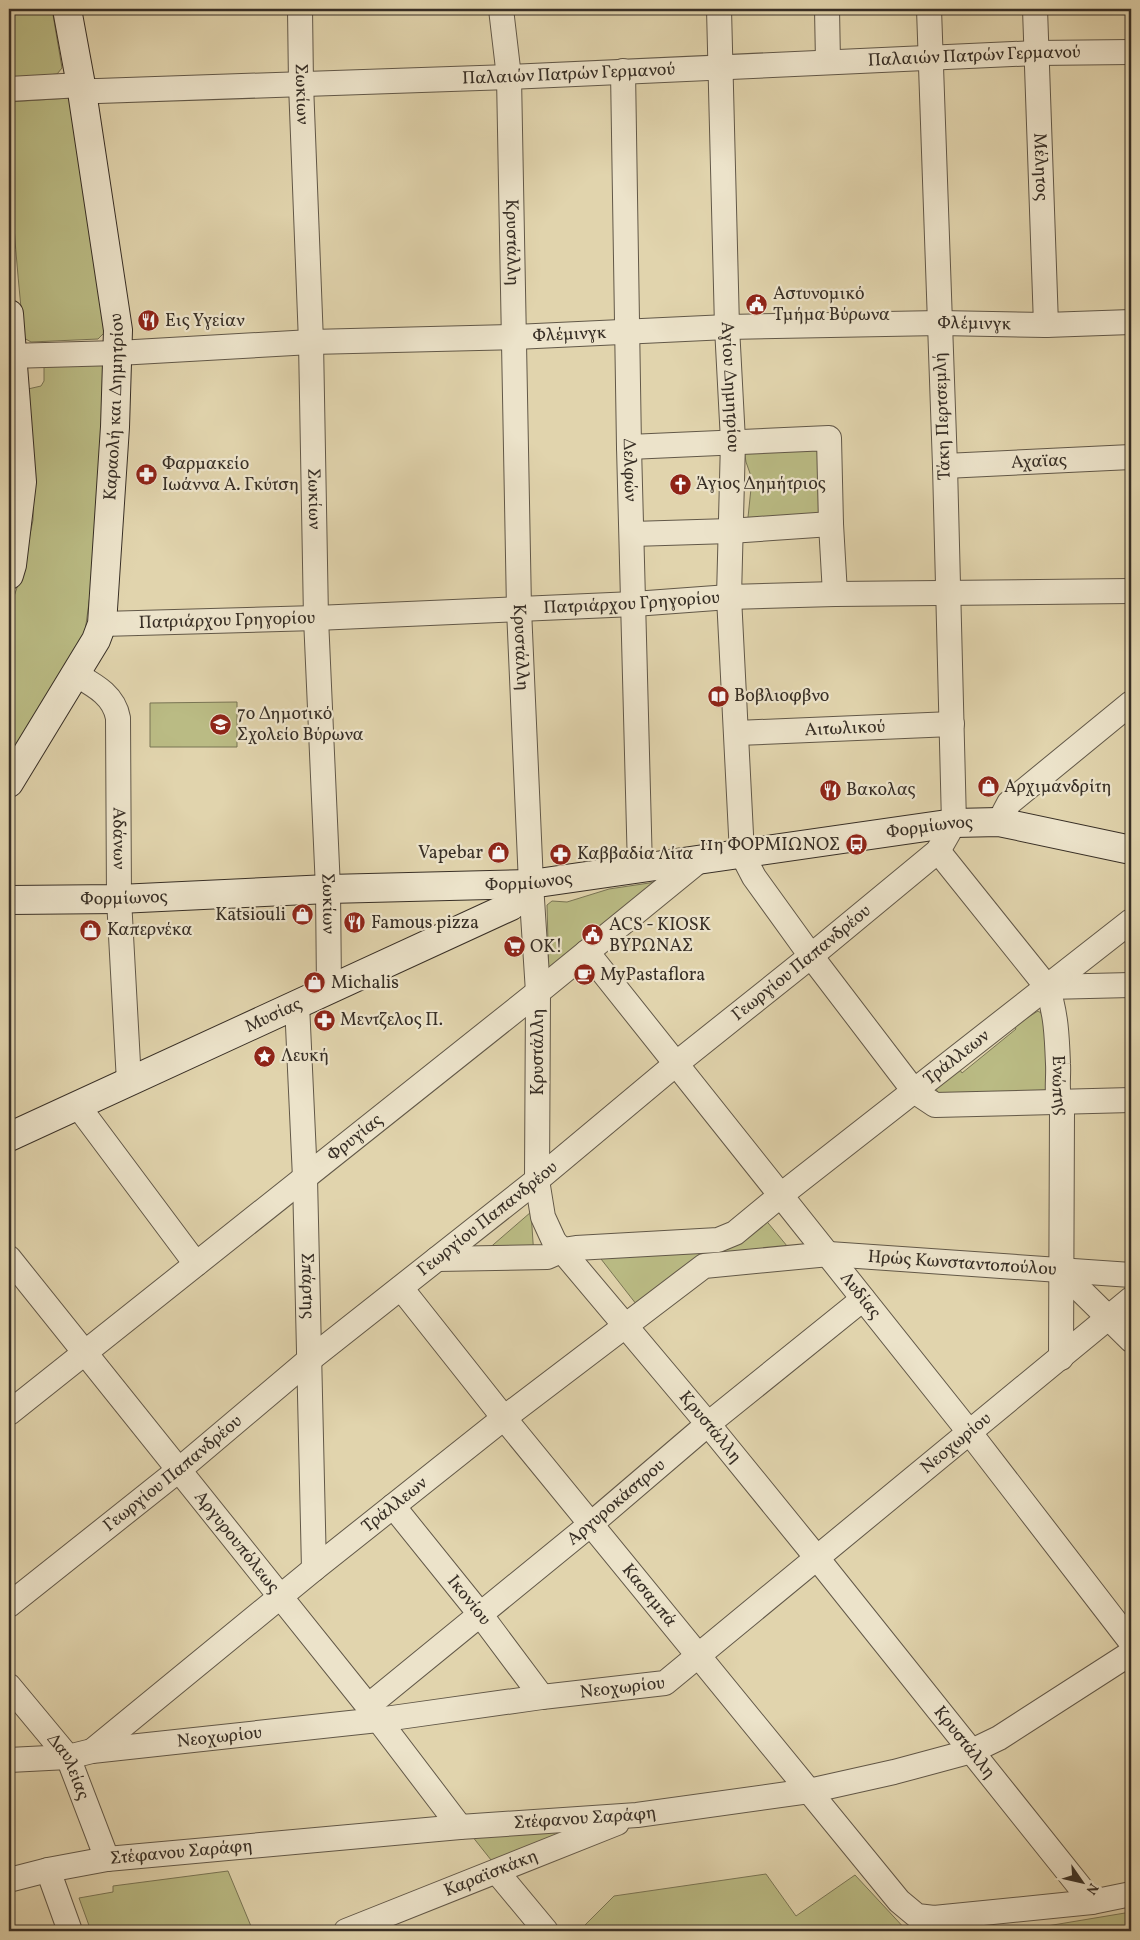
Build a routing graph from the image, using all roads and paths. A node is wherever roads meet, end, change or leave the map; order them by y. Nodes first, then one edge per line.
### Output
1 (67, 9) edge
2 (300, 9) edge
3 (501, 9) edge
4 (719, 9) edge
5 (827, 9) edge
6 (929, 9) edge
7 (1035, 9) edge
8 (1131, 52) edge
9 (1036, 53) junction
10 (930, 58) junction
11 (828, 62) junction
12 (721, 67) junction
13 (623, 71) junction
14 (509, 76) junction
15 (301, 84) junction
16 (81, 85) junction
17 (9, 88) edge
18 (9, 314) edge
19 (1131, 322) edge
20 (940, 323) junction
21 (1046, 325) junction
22 (727, 327) junction
23 (628, 331) junction
24 (515, 337) junction
25 (311, 342) junction
26 (118, 353) junction
27 (11, 356) edge
28 (733, 441) junction
29 (629, 447) junction
30 (1131, 457) edge
31 (945, 466) junction
32 (830, 524) junction
33 (730, 531) junction
34 (632, 534) junction
35 (9, 575) edge
36 (1131, 591) edge
37 (948, 592) junction
38 (835, 594) junction
39 (730, 598) junction
40 (634, 604) junction
41 (519, 610) junction
42 (316, 618) junction
43 (102, 624) junction
44 (75, 674) junction
45 (1131, 703) edge
46 (952, 724) junction
47 (737, 733) junction
48 (9, 783) edge
49 (999, 822) junction
50 (954, 823) junction
51 (1131, 850) edge
52 (938, 851) junction
53 (742, 854) junction
54 (700, 860) junction
55 (640, 869) junction
56 (531, 884) junction
57 (328, 889) junction
58 (119, 899) junction
59 (9, 900) edge
60 (1131, 921) edge
61 (587, 952) junction
62 (811, 956) junction
63 (1131, 985) edge
64 (1047, 987) junction
65 (330, 989) junction
66 (538, 992) junction
67 (297, 1004) junction
68 (677, 1064) junction
69 (129, 1082) junction
70 (914, 1091) junction
71 (1131, 1100) edge
72 (1058, 1102) junction
73 (78, 1106) junction
74 (9, 1137) edge
75 (305, 1178) junction
76 (538, 1180) junction
77 (782, 1195) junction
78 (562, 1250) junction
79 (828, 1254) junction
80 (437, 1259) junction
81 (11, 1264) edge
82 (196, 1264) junction
83 (704, 1266) joint
84 (1060, 1270) junction
85 (1131, 1275) edge
86 (401, 1288) junction
87 (864, 1299) junction
88 (1131, 1299) edge
89 (1110, 1317) junction
90 (625, 1326) junction
91 (1131, 1340) edge
92 (84, 1352) junction
93 (1061, 1358) junction
94 (309, 1360) junction
95 (9, 1413) edge
96 (504, 1418) junction
97 (708, 1424) junction
98 (970, 1433) junction
99 (180, 1469) junction
100 (393, 1506) junction
101 (591, 1524) junction
102 (817, 1558) junction
103 (314, 1569) junction
104 (281, 1597) junction
105 (9, 1606) edge
106 (480, 1614) junction
107 (1131, 1642) edge
108 (1131, 1653) edge
109 (699, 1657) junction
110 (9, 1686) edge
111 (542, 1696) junction
112 (373, 1713) junction
113 (92, 1751) junction
114 (972, 1751) junction
115 (68, 1757) junction
116 (9, 1760) edge
117 (808, 1791) junction
118 (637, 1815) junction
119 (460, 1827) junction
120 (107, 1859) junction
121 (48, 1870) junction
122 (497, 1872) junction
123 (9, 1880) edge
124 (1131, 1894) edge
125 (1092, 1902) junction
126 (70, 1931) edge
127 (346, 1931) edge
128 (546, 1931) edge

1 - 16 street, Καραολή και Δημητρίου
2 - 15 street, Σωκίων
3 - 14 street, Κρυστάλλη
4 - 12 street, Αγίου Δημητρίου
5 - 11 street
6 - 10 street, Τάκη Περτσεμλή
7 - 9 street, Μέλητος
8 - 9 street, Παλαιών Πατρών Γερμανού
9 - 10 street, Παλαιών Πατρών Γερμανού
9 - 21 street, Μέλητος
10 - 11 street, Παλαιών Πατρών Γερμανού
10 - 20 street, Τάκη Περτσεμλή
11 - 12 street, Παλαιών Πατρών Γερμανού
12 - 13 street, Παλαιών Πατρών Γερμανού
12 - 22 street, Αγίου Δημητρίου
13 - 14 street, Παλαιών Πατρών Γερμανού
13 - 23 street, Δελφών
14 - 15 street, Παλαιών Πατρών Γερμανού
14 - 24 street, Κρυστάλλη
15 - 16 street, Παλαιών Πατρών Γερμανού
15 - 25 street, Σωκίων
16 - 17 street, Παλαιών Πατρών Γερμανού
16 - 26 street, Καραολή και Δημητρίου
18 - 27 street
19 - 21 street, Φλέμινγκ
20 - 21 street, Φλέμινγκ
20 - 22 street, Φλέμινγκ
20 - 31 street, Τάκη Περτσεμλή
22 - 23 street, Φλέμινγκ
22 - 28 street, Αγίου Δημητρίου
23 - 24 street, Φλέμινγκ
23 - 29 street, Δελφών
24 - 25 street, Φλέμινγκ
24 - 41 street, Κρυστάλλη
25 - 26 street, Φλέμινγκ
25 - 42 street, Σωκίων
26 - 27 street, Φλέμινγκ
26 - 43 street, Καραολή και Δημητρίου
27 - 35 street
28 - 29 street
28 - 32 street
28 - 33 street, Αγίου Δημητρίου
29 - 34 street, Δελφών
30 - 31 street, Αχαϊας
31 - 37 street, Τάκη Περτσεμλή
32 - 33 street
32 - 38 street
33 - 34 street
33 - 39 street, Αγίου Δημητρίου
34 - 40 street, Δελφών
36 - 37 street, Πατριάρχου Γρηγορίου
37 - 38 street, Πατριάρχου Γρηγορίου
37 - 46 street, Τάκη Περτσεμλή
38 - 39 street, Πατριάρχου Γρηγορίου
39 - 40 street, Πατριάρχου Γρηγορίου
39 - 47 street, Αγίου Δημητρίου
40 - 41 street, Πατριάρχου Γρηγορίου
40 - 55 street, Δελφών
41 - 42 street, Πατριάρχου Γρηγορίου
41 - 56 street, Κρυστάλλη
42 - 43 street, Πατριάρχου Γρηγορίου
42 - 57 street, Σωκίων
43 - 44 street, Καραολή και Δημητρίου
44 - 48 street, Καραολή και Δημητρίου
44 - 58 street, Αδάνων
45 - 49 street
46 - 47 street, Αιτωλικού
46 - 50 street, Τάκη Περτσεμλή
47 - 53 street, Αγίου Δημητρίου
49 - 50 street, Φορμίωνος
49 - 51 street, Φορμίωνος
50 - 52 street, Γεωργίου Παπανδρέου
50 - 53 street, Φορμίωνος
52 - 62 street, Γεωργίου Παπανδρέου
52 - 64 street, Ενώπης
53 - 54 street, Φορμίωνος
53 - 62 street
54 - 55 street, Φορμίωνος
54 - 61 street, Φρυγίας
55 - 56 street, Φορμίωνος
56 - 57 street, Φορμίωνος
56 - 65 street, Μυσίας
56 - 66 street, Κρυστάλλη
57 - 58 street, Φορμίωνος
57 - 65 street, Σωκίων
58 - 59 street, Φορμίωνος
58 - 69 street, Αδάνων
60 - 64 street, Τράλλεων
61 - 66 street, Φρυγίας
61 - 68 street, Λυδίας
62 - 68 street, Γεωργίου Παπανδρέου
62 - 70 street
63 - 64 street
64 - 70 street, Τράλλεων
64 - 72 street, Ενώπης
65 - 67 street, Μυσίας
66 - 75 street, Φρυγίας
66 - 76 street, Κρυστάλλη
67 - 69 street, Μυσίας
67 - 75 street, Σπάρτης
68 - 76 street, Γεωργίου Παπανδρέου
68 - 77 street, Λυδίας
69 - 73 street, Μυσίας
70 - 72 street
70 - 77 street, Τράλλεων
71 - 72 street
72 - 84 street, Ενώπης
73 - 74 street, Μυσίας
73 - 82 street
75 - 82 street, Φρυγίας
75 - 94 street, Σπάρτης
76 - 78 street, Κρυστάλλη
76 - 80 street, Γεωργίου Παπανδρέου
77 - 78 street
77 - 79 street, Λυδίας
78 - 80 street
78 - 90 street, Κρυστάλλη
79 - 83 street, Ηρώς Κωνσταντοπούλου
79 - 84 street, Ηρώς Κωνσταντοπούλου
79 - 87 street, Λυδίας
80 - 86 street, Γεωργίου Παπανδρέου
81 - 92 street, Αργυρουπόλεως
82 - 92 street, Φρυγίας
83 - 90 street, Τράλλεων
84 - 85 street, Ηρώς Κωνσταντοπούλου
84 - 89 street
84 - 93 street, Ενώπης
86 - 94 street, Γεωργίου Παπανδρέου
86 - 96 street, Κασαμπά
87 - 97 street, Αργυροκάστρου
87 - 98 street, Λυδίας
88 - 89 street, Νεοχωρίου
89 - 91 street
89 - 93 street, Νεοχωρίου
90 - 96 street, Τράλλεων
90 - 97 street, Κρυστάλλη
92 - 95 street, Φρυγίας
92 - 99 street, Αργυρουπόλεως
93 - 98 street, Νεοχωρίου
94 - 99 street, Γεωργίου Παπανδρέου
94 - 103 street, Σπάρτης
96 - 100 street, Τράλλεων
96 - 101 street, Κασαμπά
97 - 101 street, Αργυροκάστρου
97 - 102 street, Κρυστάλλη
98 - 102 street, Νεοχωρίου
98 - 107 street, Λυδίας
99 - 104 street, Αργυρουπόλεως
99 - 105 street, Γεωργίου Παπανδρέου
100 - 103 street, Τράλλεων
100 - 106 street, Ικονίου
101 - 106 street, Αργυροκάστρου
101 - 109 street, Κασαμπά
102 - 109 street, Νεοχωρίου
102 - 114 street, Κρυστάλλη
103 - 104 street, Τράλλεων
104 - 112 street, Αργυρουπόλεως
104 - 113 street, Τράλλεων
106 - 111 street, Ικονίου
106 - 112 street, Αργυροκάστρου
108 - 114 street, Στέφανου Σαράφη
109 - 111 street, Νεοχωρίου
109 - 117 street, Κασαμπά
110 - 115 street, Δαυλείας
111 - 112 street, Νεοχωρίου
112 - 113 street, Νεοχωρίου
112 - 119 street, Αργυρουπόλεως
113 - 115 street, Νεοχωρίου
114 - 117 street, Στέφανου Σαράφη
114 - 125 street, Κρυστάλλη
115 - 116 street, Νεοχωρίου
115 - 120 street, Δαυλείας
117 - 118 street, Στέφανου Σαράφη
117 - 125 street, Κασαμπά
118 - 119 street, Στέφανου Σαράφη
118 - 122 street, Καραϊσκάκη
119 - 120 street, Στέφανου Σαράφη
120 - 121 street, Στέφανου Σαράφη
121 - 123 street, Στέφανου Σαράφη
121 - 126 street
122 - 127 street, Καραϊσκάκη
122 - 128 street
124 - 125 street, Κασαμπά

